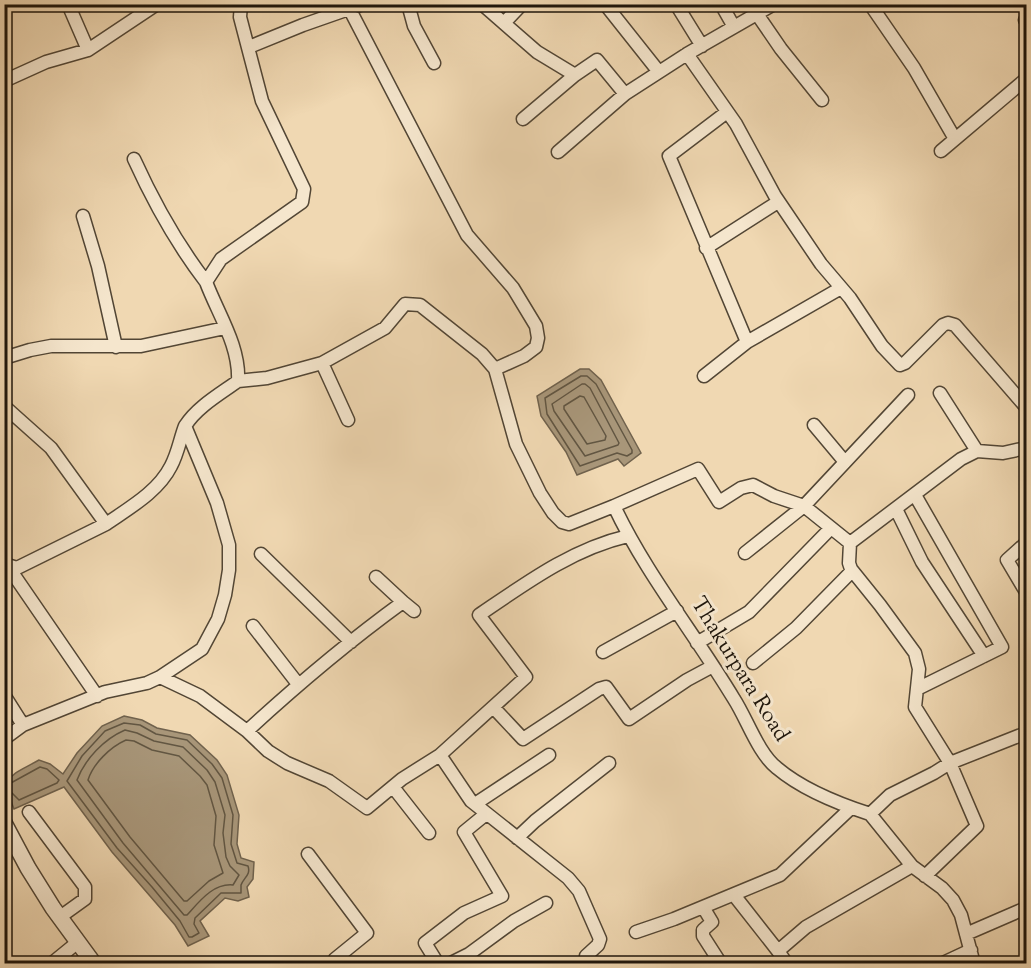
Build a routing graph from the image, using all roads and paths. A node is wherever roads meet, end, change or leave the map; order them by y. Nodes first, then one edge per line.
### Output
1 (68, 4) edge
2 (157, 4) edge
3 (241, 4) edge
4 (363, 4) edge
5 (408, 4) edge
6 (482, 4) edge
7 (522, 4) edge
8 (605, 4) edge
9 (676, 4) edge
10 (721, 4) edge
11 (870, 4) edge
12 (349, 8) junction
13 (766, 8) edge
14 (504, 23) junction
15 (734, 27) junction
16 (702, 46) junction
17 (249, 47) junction
18 (88, 50) junction
19 (687, 54) junction
20 (434, 63) dead end
21 (658, 72) junction
22 (575, 75) junction
23 (1026, 79) edge
24 (4, 81) edge
25 (625, 94) junction
26 (822, 100) dead end
27 (727, 112) junction
28 (523, 118) dead end
29 (955, 139) junction
30 (941, 151) dead end
31 (558, 152) dead end
32 (134, 159) dead end
33 (778, 202) junction
34 (83, 216) dead end
35 (706, 248) junction
36 (206, 282) junction
37 (841, 288) junction
38 (225, 328) junction
39 (747, 342) junction
40 (116, 347) junction
41 (4, 358) edge
42 (322, 363) junction
43 (495, 369) junction
44 (705, 376) dead end
45 (238, 381) junction
46 (940, 393) dead end
47 (908, 394) dead end
48 (4, 406) edge
49 (1026, 407) edge
50 (348, 420) dead end
51 (814, 425) dead end
52 (185, 426) junction
53 (1026, 448) edge
54 (977, 451) junction
55 (845, 462) junction
56 (915, 495) junction
57 (614, 506) junction
58 (804, 506) junction
59 (896, 509) junction
60 (106, 524) junction
61 (831, 528) junction
62 (628, 536) junction
63 (850, 543) junction
64 (1026, 543) edge
65 (745, 553) dead end
66 (261, 554) dead end
67 (6, 564) edge
68 (852, 571) junction
69 (376, 577) dead end
70 (1026, 592) edge
71 (403, 602) junction
72 (414, 610) dead end
73 (677, 611) junction
74 (253, 626) dead end
75 (351, 642) junction
76 (697, 643) junction
77 (603, 652) dead end
78 (984, 656) junction
79 (753, 663) dead end
80 (713, 666) junction
81 (160, 677) junction
82 (298, 684) junction
83 (917, 689) junction
84 (4, 695) edge
85 (97, 696) junction
86 (493, 707) junction
87 (22, 725) junction
88 (247, 731) junction
89 (1026, 733) edge
90 (4, 739) edge
91 (440, 755) junction
92 (549, 755) dead end
93 (609, 763) dead end
94 (950, 763) junction
95 (393, 787) junction
96 (475, 804) junction
97 (851, 808) junction
98 (29, 812) dead end
99 (486, 814) junction
100 (870, 814) junction
101 (4, 823) edge
102 (429, 833) dead end
103 (517, 838) junction
104 (308, 854) dead end
105 (912, 866) junction
106 (925, 876) junction
107 (734, 895) junction
108 (546, 903) dead end
109 (703, 907) junction
110 (1026, 908) edge
111 (60, 917) junction
112 (636, 932) dead end
113 (966, 934) junction
114 (78, 942) junction
115 (970, 950) junction
116 (778, 951) junction
117 (585, 961) edge
118 (51, 963) edge
119 (94, 963) edge
120 (333, 963) edge
121 (438, 963) edge
122 (449, 963) edge
123 (721, 963) edge
124 (787, 963) edge
125 (941, 963) edge
126 (974, 963) edge

1 - 18 street
2 - 18 street
3 - 17 street
4 - 12 street
5 - 20 street
6 - 14 street
7 - 14 street
8 - 21 street
9 - 16 street
10 - 15 street
11 - 29 street
12 - 17 street
12 - 43 street
13 - 15 street
13 - 26 street
14 - 22 street
15 - 16 street
16 - 19 street
17 - 36 street
18 - 24 street
19 - 21 street
19 - 27 street
21 - 25 street
22 - 25 street
22 - 28 street
23 - 29 street
25 - 31 street
27 - 33 street
27 - 35 street
29 - 30 street
32 - 36 street
33 - 35 street
33 - 37 street
34 - 40 street
35 - 39 street
36 - 38 street
37 - 39 street
37 - 49 street
38 - 40 street
38 - 45 street
39 - 44 street
40 - 41 street
42 - 43 street
42 - 45 street
42 - 50 street
43 - 57 street
45 - 52 street
46 - 54 street
47 - 55 street
48 - 60 street
51 - 55 street
52 - 60 street
52 - 81 street
53 - 54 street
54 - 56 street
55 - 58 street
56 - 59 street
56 - 78 street
57 - 58 street
57 - 62 street, Thakurpara Road
58 - 61 street
58 - 65 street
59 - 63 street
59 - 78 street
60 - 67 street
61 - 63 street
61 - 76 street
62 - 73 street, Thakurpara Road
62 - 86 street
63 - 68 street
64 - 70 street
66 - 75 street
67 - 85 street
68 - 79 street
68 - 83 street
69 - 71 street
71 - 72 street
71 - 75 street
73 - 76 street, Thakurpara Road
73 - 77 street
74 - 82 street
75 - 82 street
76 - 80 street, Thakurpara Road
78 - 83 street
80 - 86 street
80 - 97 street, Thakurpara Road
81 - 85 street
81 - 88 street
82 - 88 street
83 - 94 street
84 - 87 street
85 - 87 street
86 - 91 street
87 - 90 street
88 - 95 street
89 - 94 street
91 - 95 street
91 - 96 street
92 - 96 street
93 - 103 street
94 - 100 street
94 - 106 street
95 - 102 street
96 - 99 street
97 - 100 street, Thakurpara Road
97 - 107 street
98 - 111 street
99 - 103 street
99 - 121 street
100 - 105 street
101 - 111 street
103 - 117 street
104 - 120 street
105 - 106 street
105 - 116 street
106 - 113 street
107 - 109 street
107 - 116 street
108 - 122 street
109 - 112 street
109 - 123 street
110 - 113 street
111 - 114 street
113 - 115 street
114 - 118 street
114 - 119 street
115 - 125 street
115 - 126 street
116 - 124 street

